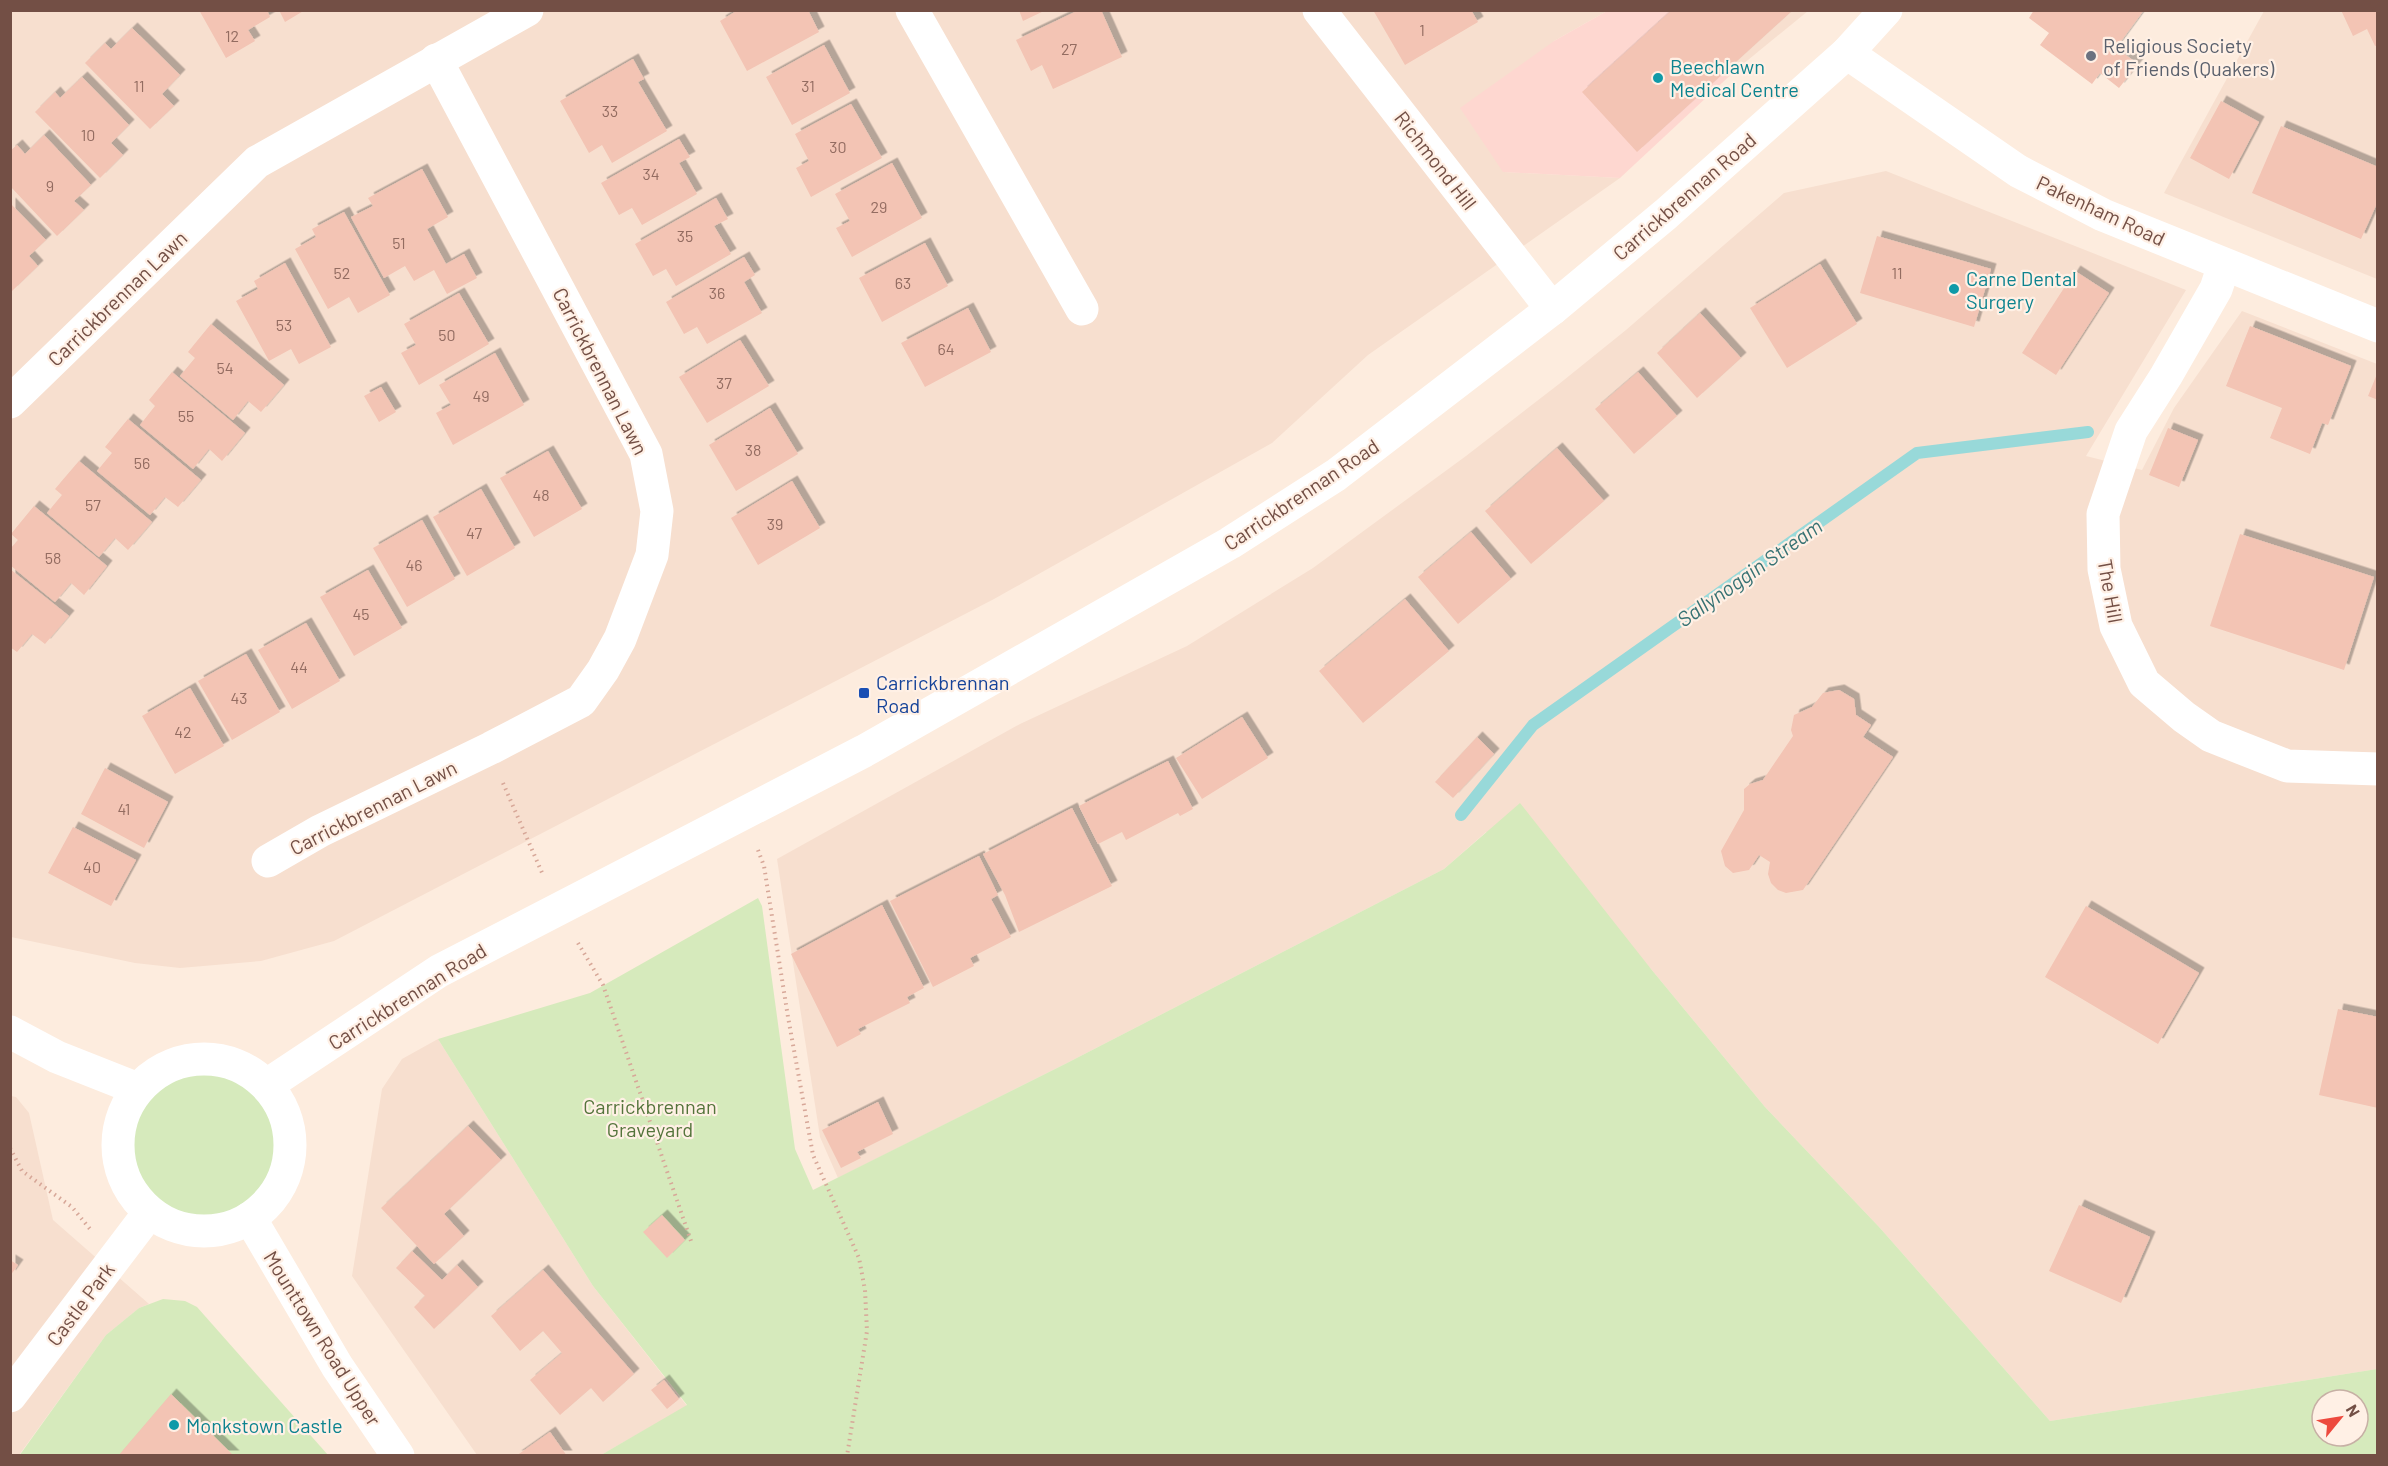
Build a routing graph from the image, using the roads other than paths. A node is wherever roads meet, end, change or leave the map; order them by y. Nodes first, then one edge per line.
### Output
1 (527, 10) edge
2 (912, 10) edge
3 (1319, 10) edge
4 (1886, 10) edge
5 (1847, 53) junction
6 (436, 60) junction
7 (2224, 265) junction
8 (1082, 309) dead end
9 (1552, 309) junction
10 (2378, 326) edge
11 (10, 402) edge
12 (2378, 769) edge
13 (268, 861) dead end
14 (10, 1032) edge
15 (267, 1085) junction
16 (138, 1089) junction
17 (149, 1213) junction
18 (250, 1218) junction
19 (10, 1396) edge
20 (398, 1455) edge

1 - 6 street, Carrickbrennan Lawn
2 - 8 street
3 - 9 street, Richmond Hill
4 - 5 street, Carrickbrennan Road
5 - 7 street, Pakenham Road
5 - 9 street, Carrickbrennan Road
6 - 11 street, Carrickbrennan Lawn
6 - 13 street, Carrickbrennan Lawn
7 - 10 street, Pakenham Road
7 - 12 street, The Hill
9 - 15 street, Carrickbrennan Road
14 - 16 street
15 - 16 street
15 - 18 street
16 - 17 street
17 - 18 street
17 - 19 street, Castle Park
18 - 20 street, Mounttown Road Upper

